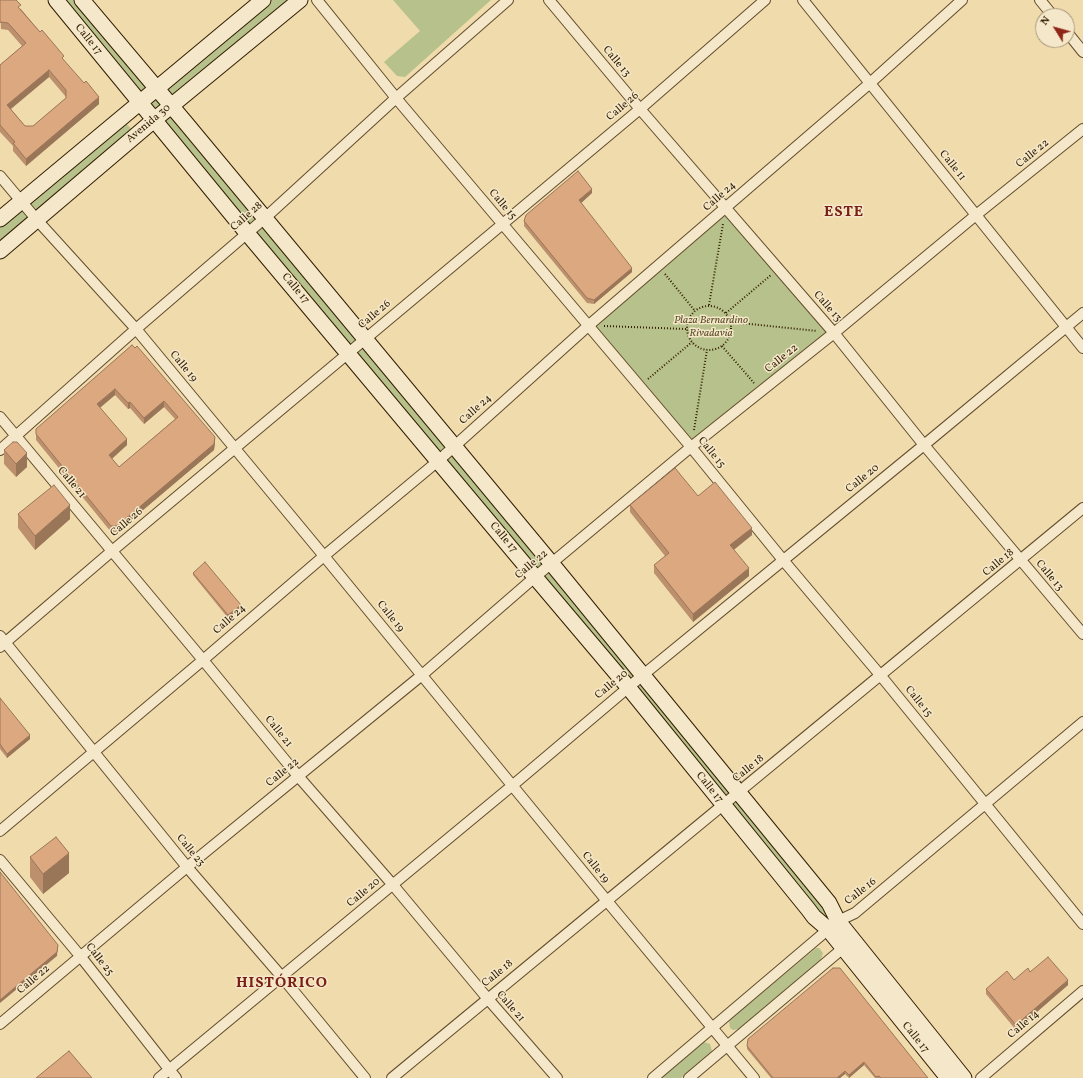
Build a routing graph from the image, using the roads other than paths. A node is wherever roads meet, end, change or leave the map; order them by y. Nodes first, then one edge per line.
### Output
1 (56, 0) edge
2 (82, 0) edge
3 (263, 0) edge
4 (300, 0) edge
5 (317, 0) edge
6 (508, 0) edge
7 (549, 0) edge
8 (765, 0) edge
9 (802, 0) edge
10 (962, 0) edge
11 (1040, 0) edge
12 (1046, 8) edge
13 (1075, 42) edge
14 (1083, 52) edge
15 (870, 84) junction
16 (158, 88) junction
17 (396, 98) junction
18 (140, 103) junction
19 (172, 105) junction
20 (640, 109) junction
21 (154, 120) junction
22 (1083, 129) edge
23 (0, 176) edge
24 (22, 201) junction
25 (726, 208) junction
26 (976, 215) junction
27 (265, 218) junction
28 (0, 219) edge
29 (37, 220) junction
30 (501, 224) junction
31 (248, 233) junction
32 (0, 250) edge
33 (1083, 313) edge
34 (588, 326) junction
35 (1066, 328) junction
36 (136, 329) junction
37 (834, 333) junction
38 (365, 339) junction
39 (1083, 348) edge
40 (349, 353) junction
41 (0, 416) edge
42 (16, 436) junction
43 (924, 445) junction
44 (454, 446) junction
45 (691, 447) junction
46 (235, 449) junction
47 (0, 450) edge
48 (438, 461) junction
49 (1083, 508) edge
50 (112, 551) junction
51 (324, 556) junction
52 (783, 560) junction
53 (1020, 560) junction
54 (552, 564) junction
55 (535, 577) junction
56 (1083, 634) edge
57 (2, 642) edge
58 (203, 660) junction
59 (422, 675) junction
60 (643, 675) junction
61 (881, 676) junction
62 (628, 687) junction
63 (1083, 722) edge
64 (94, 751) junction
65 (298, 776) junction
66 (513, 785) junction
67 (739, 792) junction
68 (986, 804) junction
69 (723, 805) junction
70 (0, 831) edge
71 (0, 860) edge
72 (187, 867) junction
73 (393, 885) junction
74 (607, 901) junction
75 (1083, 924) edge
76 (833, 925) junction
77 (848, 943) junction
78 (81, 957) junction
79 (282, 977) junction
80 (1083, 991) edge
81 (488, 999) junction
82 (0, 1024) edge
83 (713, 1027) junction
84 (728, 1045) junction
85 (169, 1070) junction
86 (159, 1078) edge
87 (176, 1078) edge
88 (365, 1078) edge
89 (392, 1078) edge
90 (557, 1078) edge
91 (653, 1078) edge
92 (689, 1078) edge
93 (754, 1078) edge
94 (948, 1078) edge
95 (964, 1078) edge
96 (981, 1078) edge

1 - 18 main road, Calle 17
2 - 16 main road, Calle 17
3 - 16 main road, Avenida 30
4 - 19 main road, Avenida 30
5 - 17 street, Calle 15
6 - 17 street, Calle 28
7 - 20 street, Calle 13
8 - 20 street, Calle 26
9 - 15 street, Calle 11
10 - 15 street, Calle 24
11 - 12 street
13 - 14 street
15 - 25 street, Calle 24
15 - 26 street, Calle 11
16 - 18 main road, Avenida 30
16 - 19 main road, Calle 17
17 - 27 street, Calle 28
17 - 30 street, Calle 15
18 - 21 main road, Calle 17
18 - 24 main road, Avenida 30
19 - 21 main road, Avenida 30
19 - 27 main road, Calle 17
20 - 25 street, Calle 13
20 - 30 street, Calle 26
21 - 29 main road, Avenida 30
21 - 31 main road, Calle 17
22 - 26 street, Calle 22
23 - 24 street, Calle 19
24 - 28 main road, Avenida 30
24 - 29 street, Calle 19
25 - 34 street, Calle 24
25 - 37 street, Calle 13
26 - 35 street, Calle 11
26 - 37 street, Calle 22
27 - 31 street, Calle 28
27 - 38 main road, Calle 17
29 - 32 main road, Avenida 30
29 - 36 street, Calle 19
30 - 34 street, Calle 15
30 - 38 street, Calle 26
31 - 36 street, Calle 28
31 - 40 main road, Calle 17
33 - 35 street, Calle 20
34 - 44 street, Calle 24
34 - 45 street, Calle 15
35 - 39 street, Calle 11
35 - 43 street, Calle 20
36 - 42 street, Calle 28
36 - 46 street, Calle 19
37 - 43 street, Calle 13
37 - 45 street, Calle 22
38 - 40 street, Calle 26
38 - 44 main road, Calle 17
40 - 46 street, Calle 26
40 - 48 main road, Calle 17
41 - 42 street, Calle 21
42 - 47 street, Calle 28
42 - 50 street, Calle 21
43 - 52 street, Calle 20
43 - 53 street, Calle 13
44 - 48 street, Calle 24
44 - 54 main road, Calle 17
45 - 52 street, Calle 15
45 - 54 street, Calle 22
46 - 50 street, Calle 26
46 - 51 street, Calle 19
48 - 51 street, Calle 24
48 - 55 main road, Calle 17
49 - 53 street, Calle 18
50 - 57 street, Calle 26
50 - 58 street, Calle 21
51 - 58 street, Calle 24
51 - 59 street, Calle 19
52 - 60 street, Calle 20
52 - 61 street, Calle 15
53 - 56 street, Calle 13
53 - 61 street, Calle 18
54 - 55 street, Calle 22
54 - 60 main road, Calle 17
55 - 59 street, Calle 22
55 - 62 main road, Calle 17
57 - 64 street, Calle 23
58 - 64 street, Calle 24
58 - 65 street, Calle 21
59 - 65 street, Calle 22
59 - 66 street, Calle 19
60 - 62 street, Calle 20
60 - 67 main road, Calle 17
61 - 67 street, Calle 18
61 - 68 street, Calle 15
62 - 66 street, Calle 20
62 - 69 main road, Calle 17
63 - 68 street, Calle 16
64 - 70 street, Calle 24
64 - 72 street, Calle 23
65 - 72 street, Calle 22
65 - 73 street, Calle 21
66 - 73 street, Calle 20
66 - 74 street, Calle 19
67 - 69 street, Calle 18
67 - 76 main road, Calle 17
68 - 75 street, Calle 15
68 - 76 street, Calle 16
69 - 74 street, Calle 18
69 - 76 main road, Calle 17
71 - 78 street, Calle 25
72 - 78 street, Calle 22
72 - 79 street, Calle 23
73 - 79 street, Calle 20
73 - 81 street, Calle 21
74 - 81 street, Calle 18
74 - 83 street, Calle 19
76 - 77 main road, Calle 17
76 - 83 street, Calle 16
77 - 84 street
77 - 94 main road, Calle 17
77 - 95 main road, Calle 17
78 - 82 street, Calle 22
78 - 85 street, Calle 25
79 - 85 street, Calle 20
79 - 88 street, Calle 23
80 - 96 street, Calle 14
81 - 89 street, Calle 18
81 - 90 street, Calle 21
83 - 84 street, Calle 19
83 - 91 street, Calle 16
84 - 92 street
84 - 93 street, Calle 19
85 - 86 street, Calle 20
85 - 87 street, Calle 25

